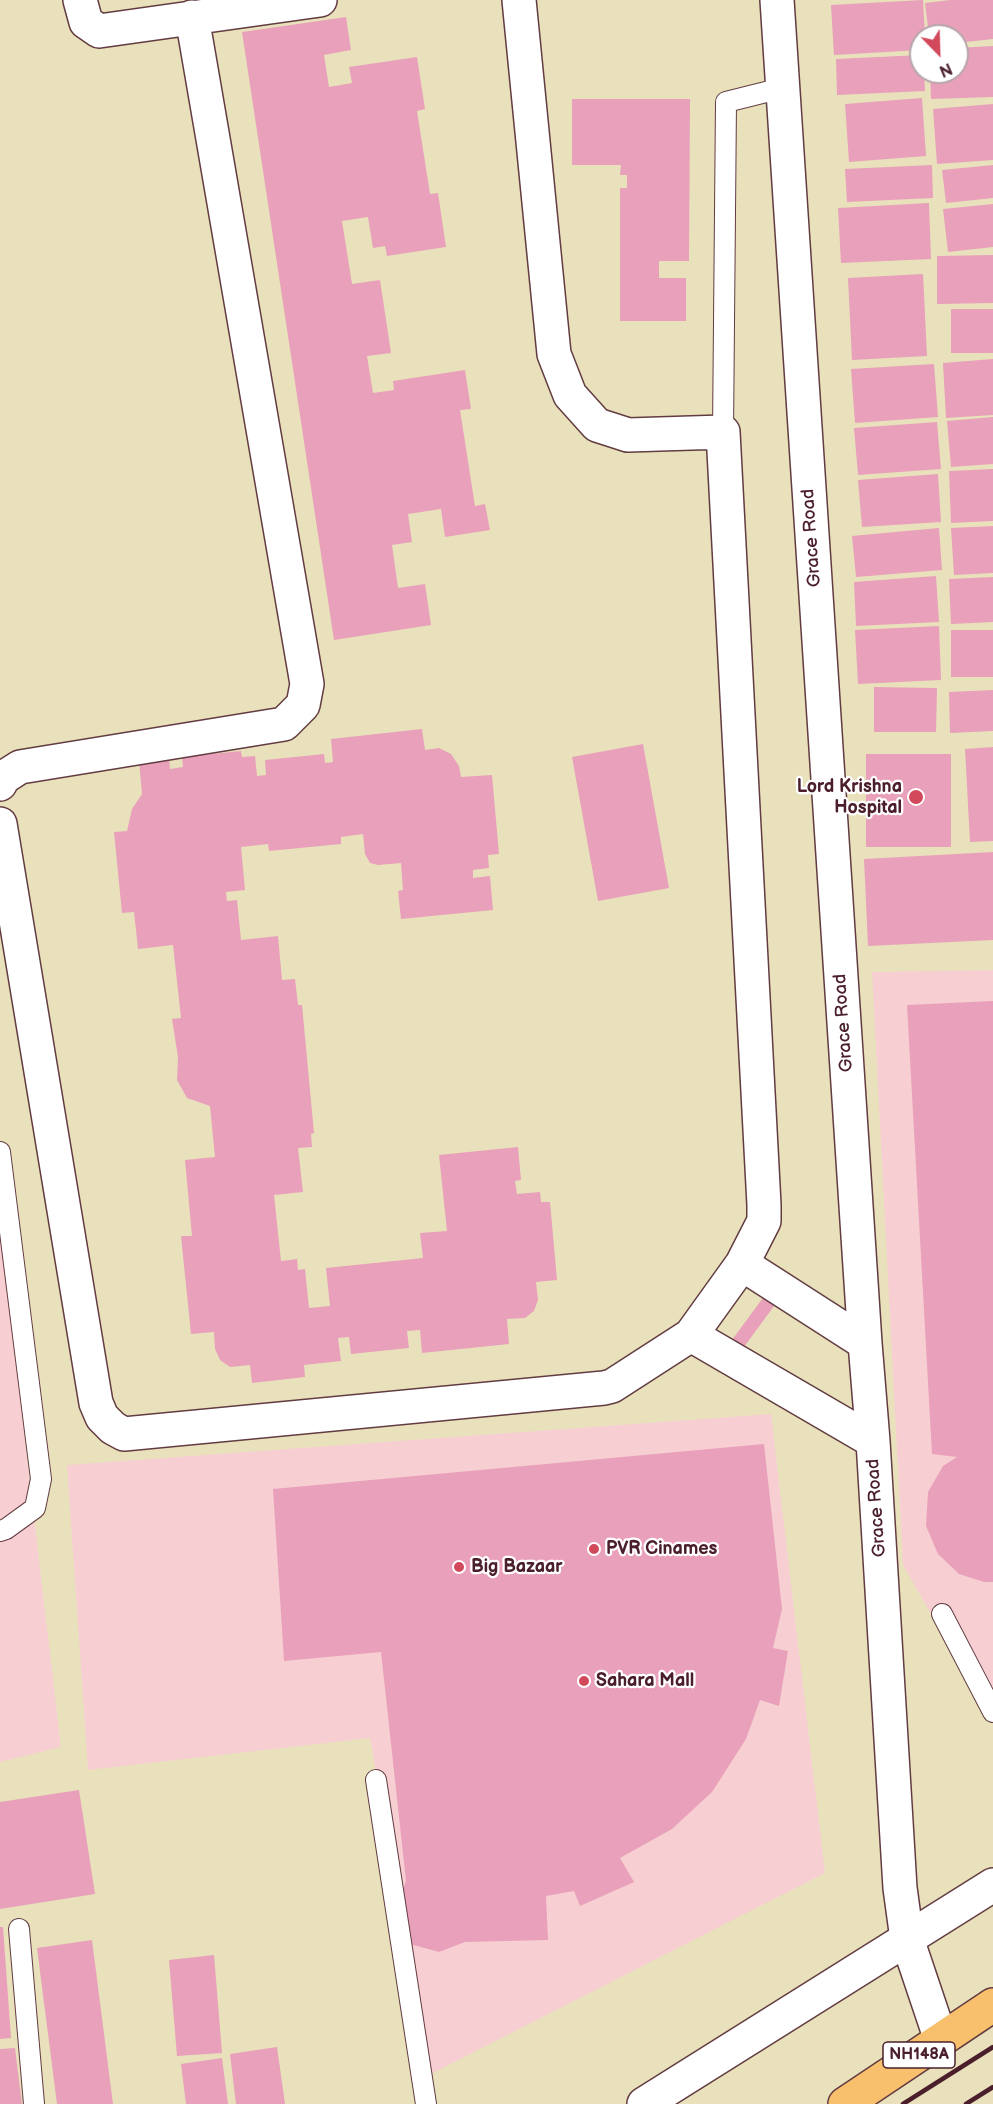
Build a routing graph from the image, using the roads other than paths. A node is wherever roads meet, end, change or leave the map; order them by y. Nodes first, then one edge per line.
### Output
1 (80, 0) edge
2 (320, 0) edge
3 (519, 0) edge
4 (777, 0) edge
5 (192, 17) junction
6 (782, 88) junction
7 (723, 432) junction
8 (0, 784) edge
9 (0, 824) edge
10 (0, 1152) edge
11 (742, 1264) junction
12 (691, 1335) junction
13 (865, 1343) junction
14 (873, 1442) junction
15 (0, 1531) edge
16 (942, 1614) dead end
17 (993, 1712) edge
18 (376, 1780) dead end
19 (993, 1885) edge
20 (19, 1929) dead end
21 (907, 1939) junction
22 (993, 2005) edge
23 (941, 2040) junction
24 (34, 2104) edge
25 (426, 2104) edge
26 (644, 2104) edge
27 (845, 2104) edge

1 - 5 street
2 - 5 street
3 - 7 street
4 - 6 street, Grace Road
5 - 8 street
6 - 7 lane
6 - 13 street, Grace Road
7 - 11 street
9 - 12 street
10 - 15 lane
11 - 12 street
11 - 13 street
12 - 14 street
13 - 14 street, Grace Road
14 - 21 street, Grace Road
16 - 17 lane
18 - 25 lane
19 - 21 street
20 - 24 lane
21 - 23 street, Grace Road
21 - 26 street
22 - 23 highway, NH148A
23 - 27 highway, NH148A

